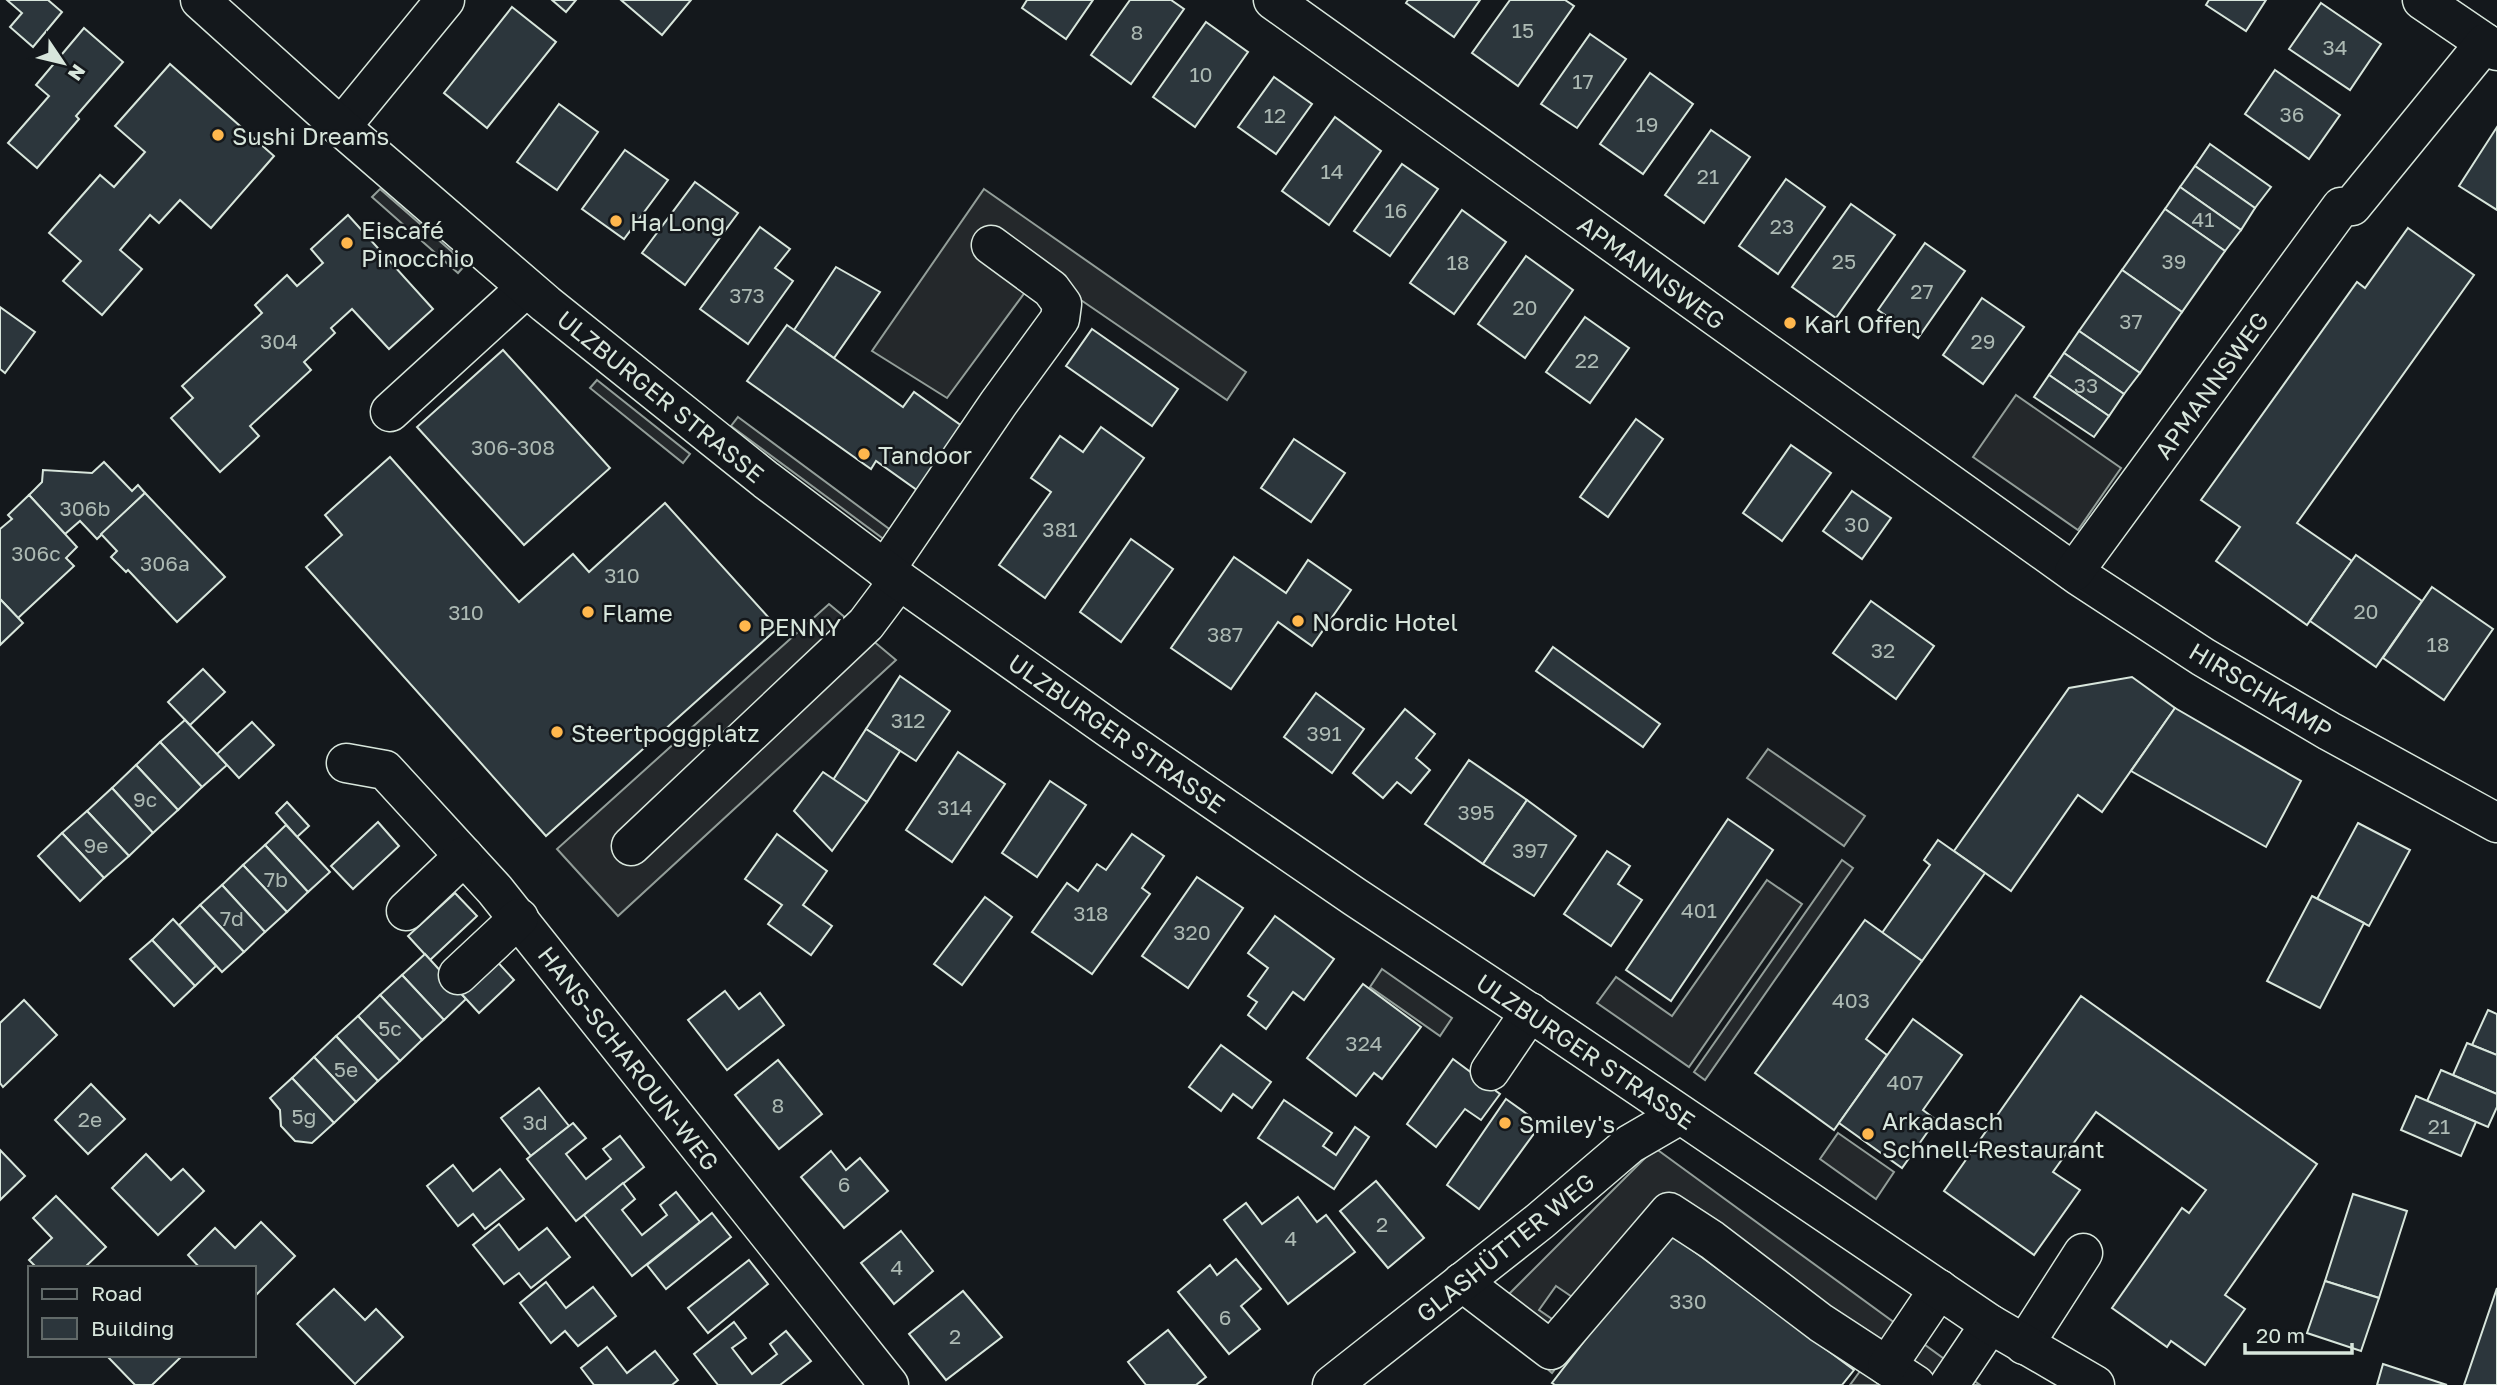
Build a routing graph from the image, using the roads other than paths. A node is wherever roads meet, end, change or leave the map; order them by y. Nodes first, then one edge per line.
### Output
1 (200, 0) edge
2 (445, 0) edge
3 (1273, 0) edge
4 (2422, 0) edge
5 (2491, 47) edge
6 (341, 127) junction
7 (991, 245) dead end
8 (526, 288) junction
9 (390, 412) dead end
10 (2032, 542) joint
11 (2074, 572) junction
12 (892, 575) junction
13 (346, 763) dead end
14 (2497, 823) edge
15 (631, 846) dead end
16 (464, 856) junction
17 (405, 911) dead end
18 (519, 918) junction
19 (458, 975) dead end
20 (1530, 1012) junction
21 (1490, 1071) dead end
22 (1680, 1115) junction
23 (2083, 1253) dead end
24 (1462, 1282) junction
25 (1939, 1289) junction
26 (1990, 1324) junction
27 (2024, 1345) junction
28 (1901, 1376) edge
29 (888, 1385) edge
30 (1332, 1385) edge
31 (1949, 1385) edge
32 (2095, 1385) edge

1 - 6 street, ULZBURGER STRASSE
2 - 6 street
3 - 10 street, APMANNSWEG
4 - 5 street
5 - 11 street, APMANNSWEG
6 - 8 street, ULZBURGER STRASSE
7 - 12 street
8 - 9 street
8 - 12 street, ULZBURGER STRASSE
10 - 11 street, HIRSCHKAMP
11 - 14 street, HIRSCHKAMP
12 - 15 street
12 - 20 street, ULZBURGER STRASSE
13 - 16 street, HANS-SCHAROUN-WEG
16 - 17 street
16 - 18 street, HANS-SCHAROUN-WEG
18 - 19 street
18 - 29 street, HANS-SCHAROUN-WEG
20 - 21 street
20 - 22 street, ULZBURGER STRASSE
22 - 24 street, GLASHÜTTER WEG
22 - 25 street, ULZBURGER STRASSE
23 - 27 street
24 - 28 street
24 - 30 street, GLASHÜTTER WEG
25 - 26 street, ULZBURGER STRASSE
25 - 28 street
26 - 27 street, ULZBURGER STRASSE
26 - 31 street
27 - 32 street, ULZBURGER STRASSE

